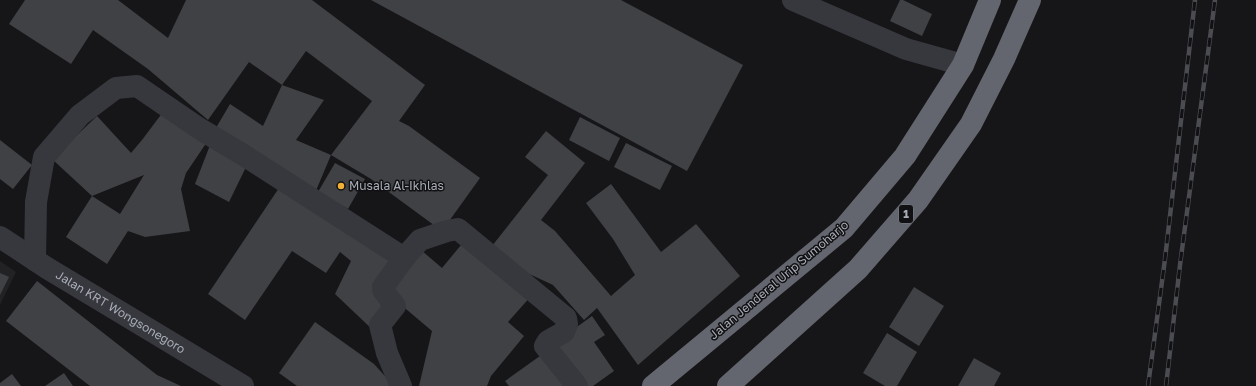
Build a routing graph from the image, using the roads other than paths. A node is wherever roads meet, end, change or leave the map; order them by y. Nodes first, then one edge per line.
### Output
1 (792, 0) edge
2 (990, 0) edge
3 (1030, 0) edge
4 (963, 65) junction
5 (0, 237) edge
6 (404, 258) junction
7 (35, 260) junction
8 (243, 386) edge
9 (401, 386) edge
10 (577, 386) edge
11 (653, 386) edge
12 (728, 386) edge

1 - 4 street
2 - 4 highway, Jalan Jenderal Urip Sumoharjo
3 - 12 highway, 1
4 - 11 highway, Jalan Jenderal Urip Sumoharjo
5 - 7 street, Jalan KRT Wongsonegoro
6 - 7 street
6 - 9 street
6 - 10 street
7 - 8 street, Jalan KRT Wongsonegoro

